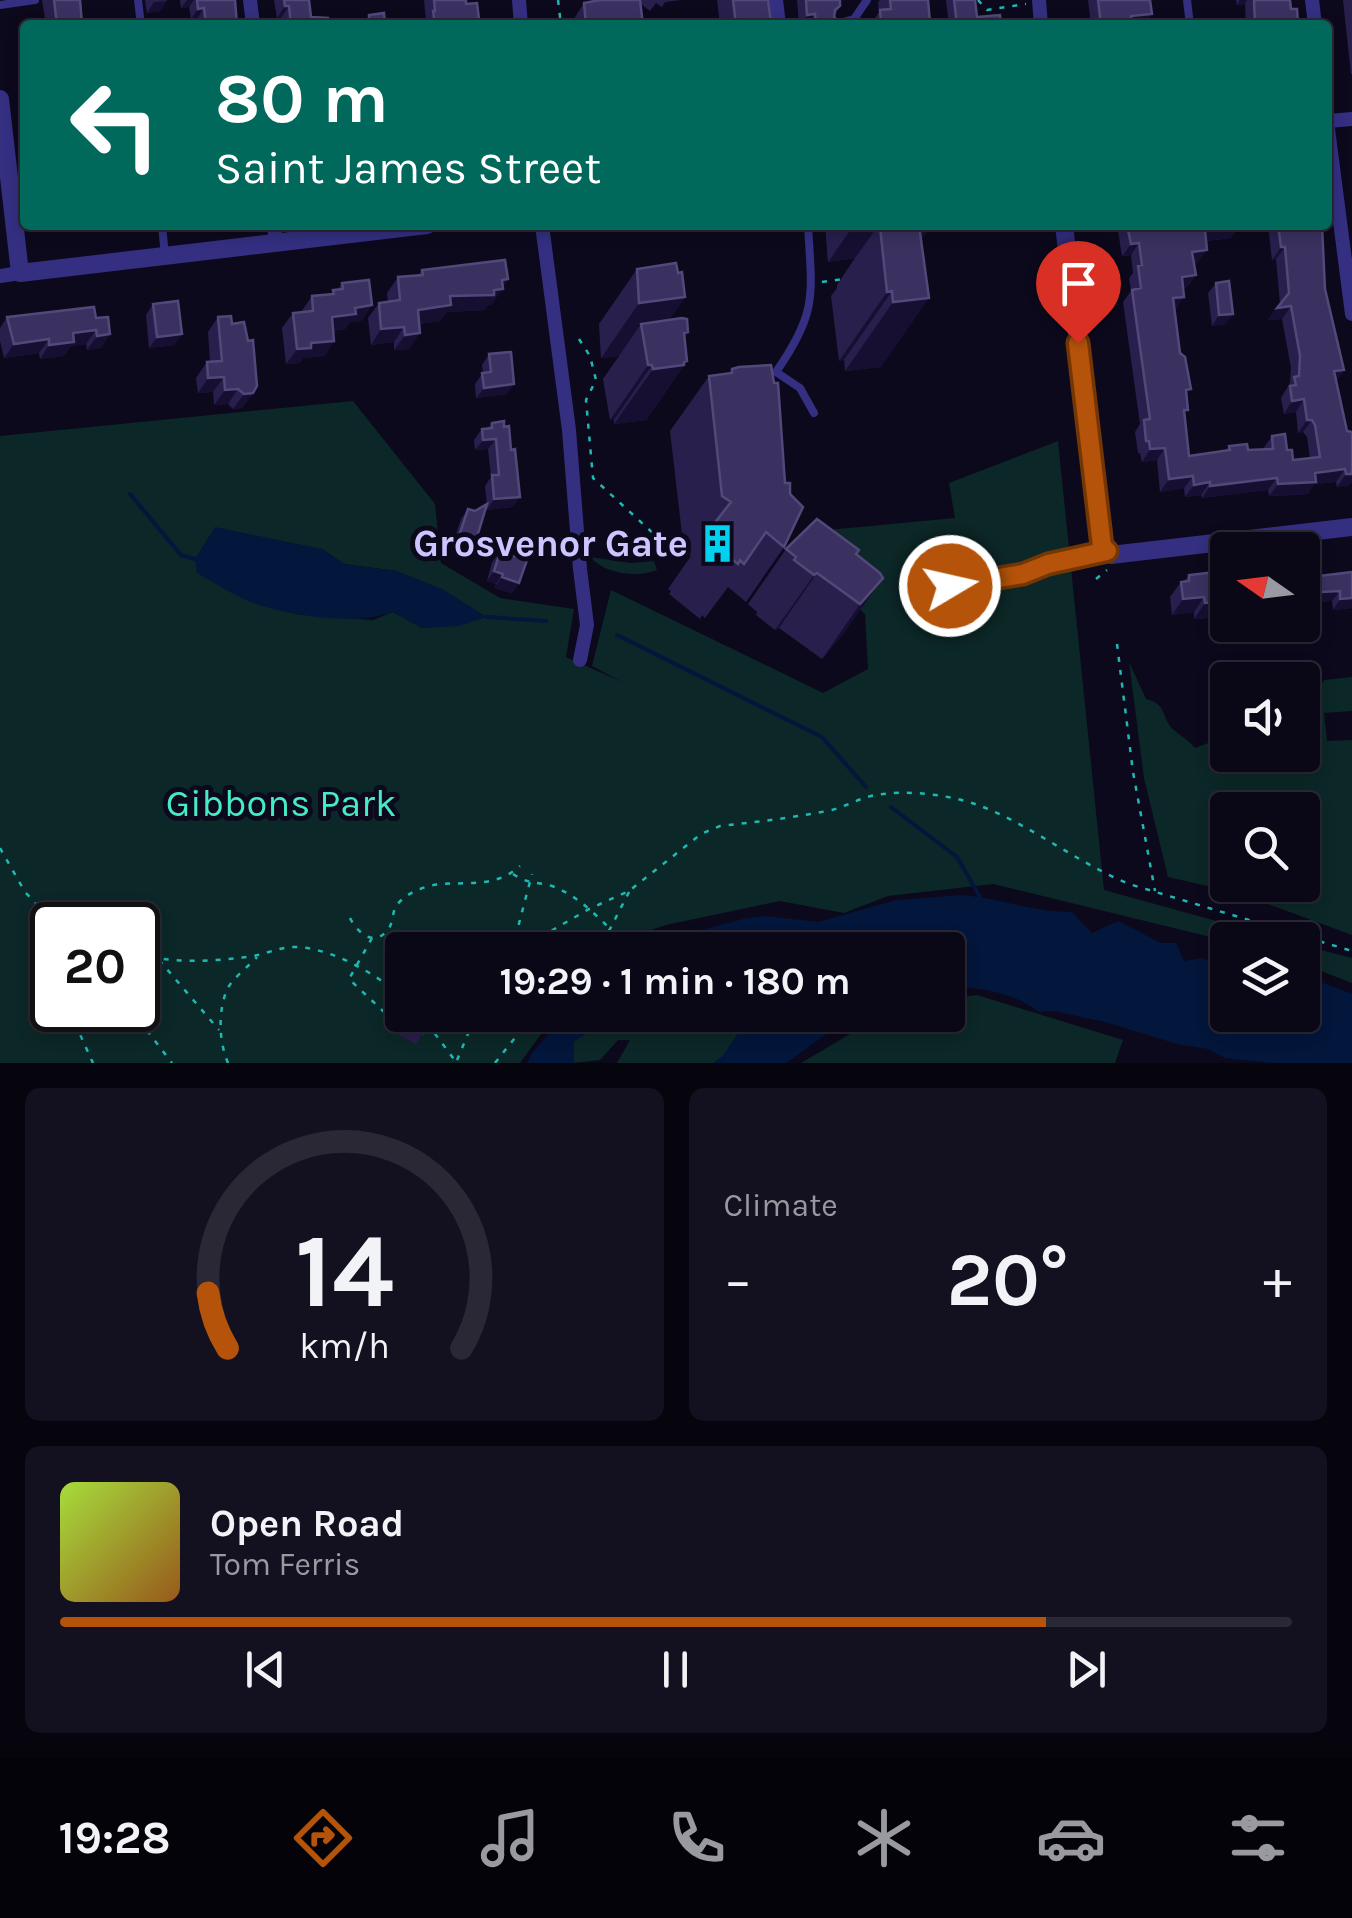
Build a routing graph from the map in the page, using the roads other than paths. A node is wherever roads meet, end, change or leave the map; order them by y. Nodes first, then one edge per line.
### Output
1 (35, 0) edge
2 (0, 4) edge
3 (0, 98) edge
4 (1332, 156) edge
5 (162, 230) edge
6 (343, 230) edge
7 (543, 230) edge
8 (808, 230) edge
9 (1065, 230) edge
10 (275, 234) edge
11 (165, 256) junction
12 (20, 274) junction
13 (0, 276) edge
14 (1352, 314) edge
15 (814, 413) dead end
16 (1352, 527) edge
17 (1107, 554) junction
18 (950, 586) dead end
19 (580, 660) dead end

1 - 2 lane
3 - 12 street
4 - 14 street
5 - 11 lane
6 - 10 street
7 - 19 street
8 - 15 lane
9 - 17 street
10 - 11 street
11 - 12 street
12 - 13 street
16 - 17 street
17 - 18 lane

